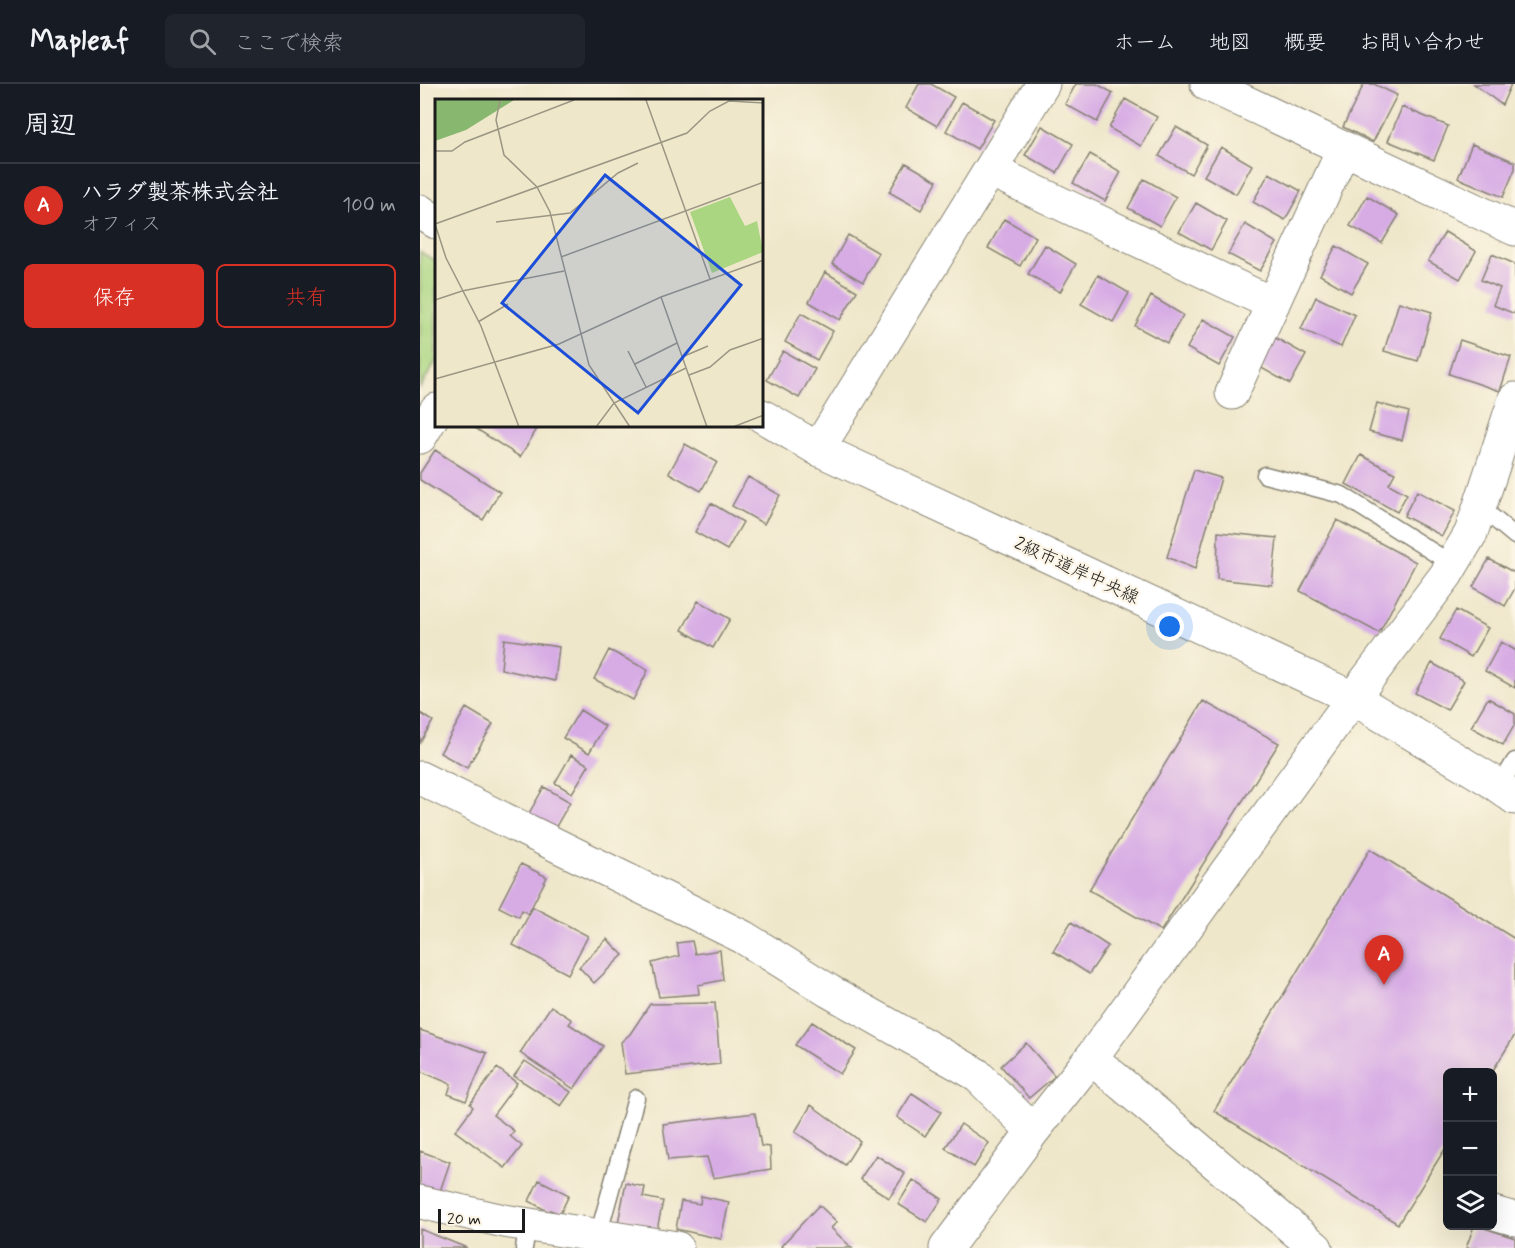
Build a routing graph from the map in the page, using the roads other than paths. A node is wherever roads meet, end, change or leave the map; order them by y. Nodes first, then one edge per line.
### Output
1 (1207, 84) edge
2 (1040, 85) edge
3 (1344, 148) junction
4 (990, 170) junction
5 (420, 212) edge
6 (435, 221) edge
7 (1515, 229) edge
8 (1273, 304) junction
9 (1232, 393) dead end
10 (1515, 399) edge
11 (435, 412) edge
12 (764, 417) edge
13 (420, 437) edge
14 (818, 449) junction
15 (1265, 475) dead end
16 (1480, 507) junction
17 (1515, 536) edge
18 (1452, 564) junction
19 (1353, 698) junction
20 (420, 778) edge
21 (1510, 782) edge
22 (1091, 1058) junction
23 (636, 1098) dead end
24 (1033, 1131) junction
25 (420, 1202) edge
26 (526, 1236) edge
27 (598, 1236) junction
28 (1301, 1240) edge
29 (677, 1248) edge
30 (946, 1248) edge

1 - 3 street
2 - 4 street
3 - 7 street
3 - 8 street
4 - 8 street
4 - 14 street
5 - 6 street
8 - 9 street
10 - 16 street
11 - 13 street
12 - 14 street, 2級市道岸中央線
14 - 19 street, 2級市道岸中央線
15 - 18 lane
16 - 17 lane
16 - 18 street
18 - 19 street
19 - 21 street, 2級市道岸中央線
19 - 22 street
20 - 24 street
22 - 24 street
22 - 28 street
23 - 27 lane
24 - 30 street
25 - 26 street
26 - 27 street
27 - 29 street

